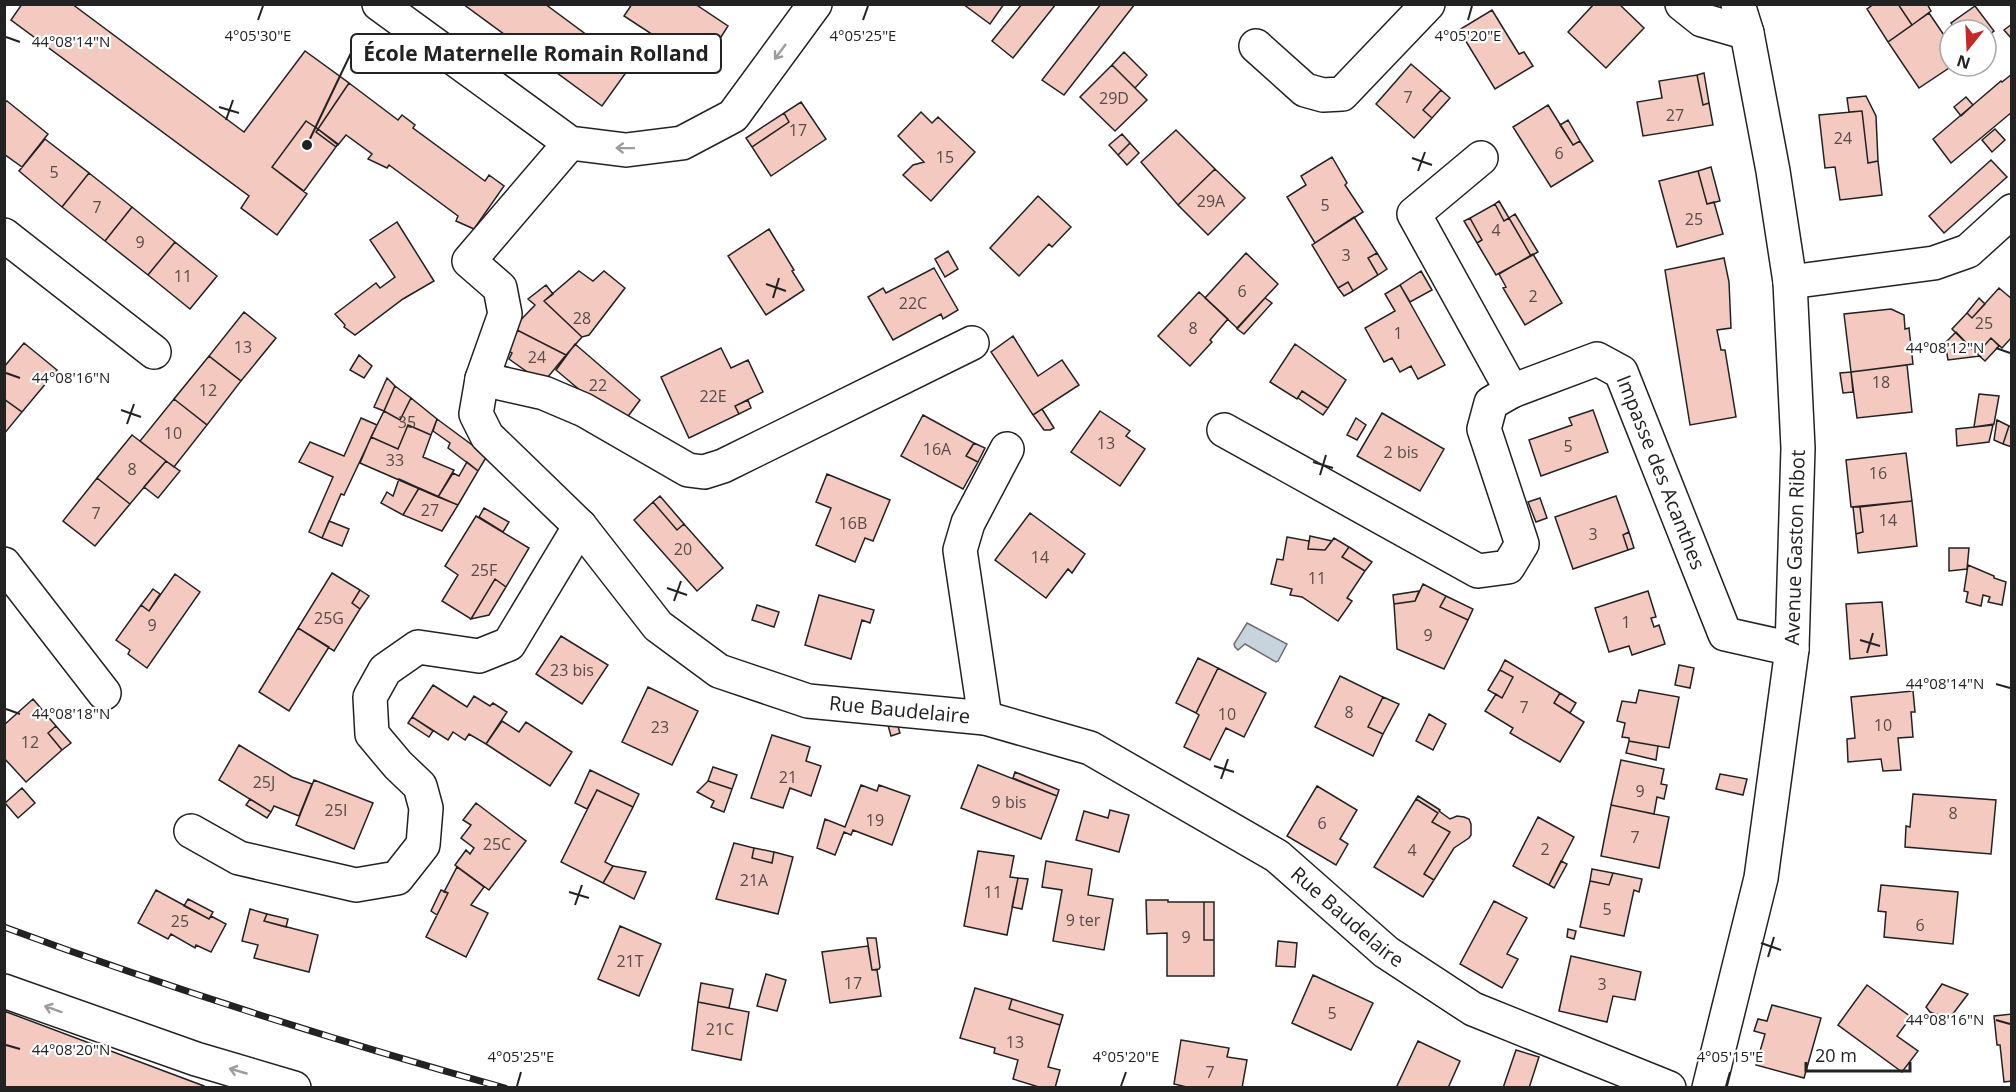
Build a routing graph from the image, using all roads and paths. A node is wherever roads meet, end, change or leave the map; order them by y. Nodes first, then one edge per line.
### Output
1 (379, 4) edge
2 (815, 4) edge
3 (1428, 4) edge
4 (1682, 4) edge
5 (1743, 19) edge
6 (1256, 46) dead end
7 (570, 143) junction
8 (1481, 158) dead end
9 (2012, 211) edge
10 (4, 235) edge
11 (1790, 282) junction
12 (972, 343) dead end
13 (154, 352) dead end
14 (482, 379) junction
15 (1512, 391) junction
16 (1224, 430) dead end
17 (1007, 449) dead end
18 (580, 526) junction
19 (4, 564) edge
20 (1792, 649) junction
21 (104, 693) dead end
22 (985, 718) junction
23 (191, 831) dead end
24 (4, 992) edge
25 (294, 1088) edge
26 (1669, 1088) edge
27 (1709, 1088) edge

1 - 7 street
2 -> 7 street
3 - 6 street
4 - 5 street
5 - 11 street, Avenue Gaston Ribot
7 - 14 street, Rue Baudelaire
8 - 15 street
9 - 11 street
10 - 13 street
11 - 20 street, Avenue Gaston Ribot
12 - 14 street
14 - 18 street, Rue Baudelaire
15 - 16 street, Impasse des Acanthes
15 - 20 street, Impasse des Acanthes
17 - 22 street
18 - 22 street, Rue Baudelaire
18 - 23 street
19 - 21 street
20 - 27 street, Avenue Gaston Ribot
22 - 26 street, Rue Baudelaire
25 -> 24 street

